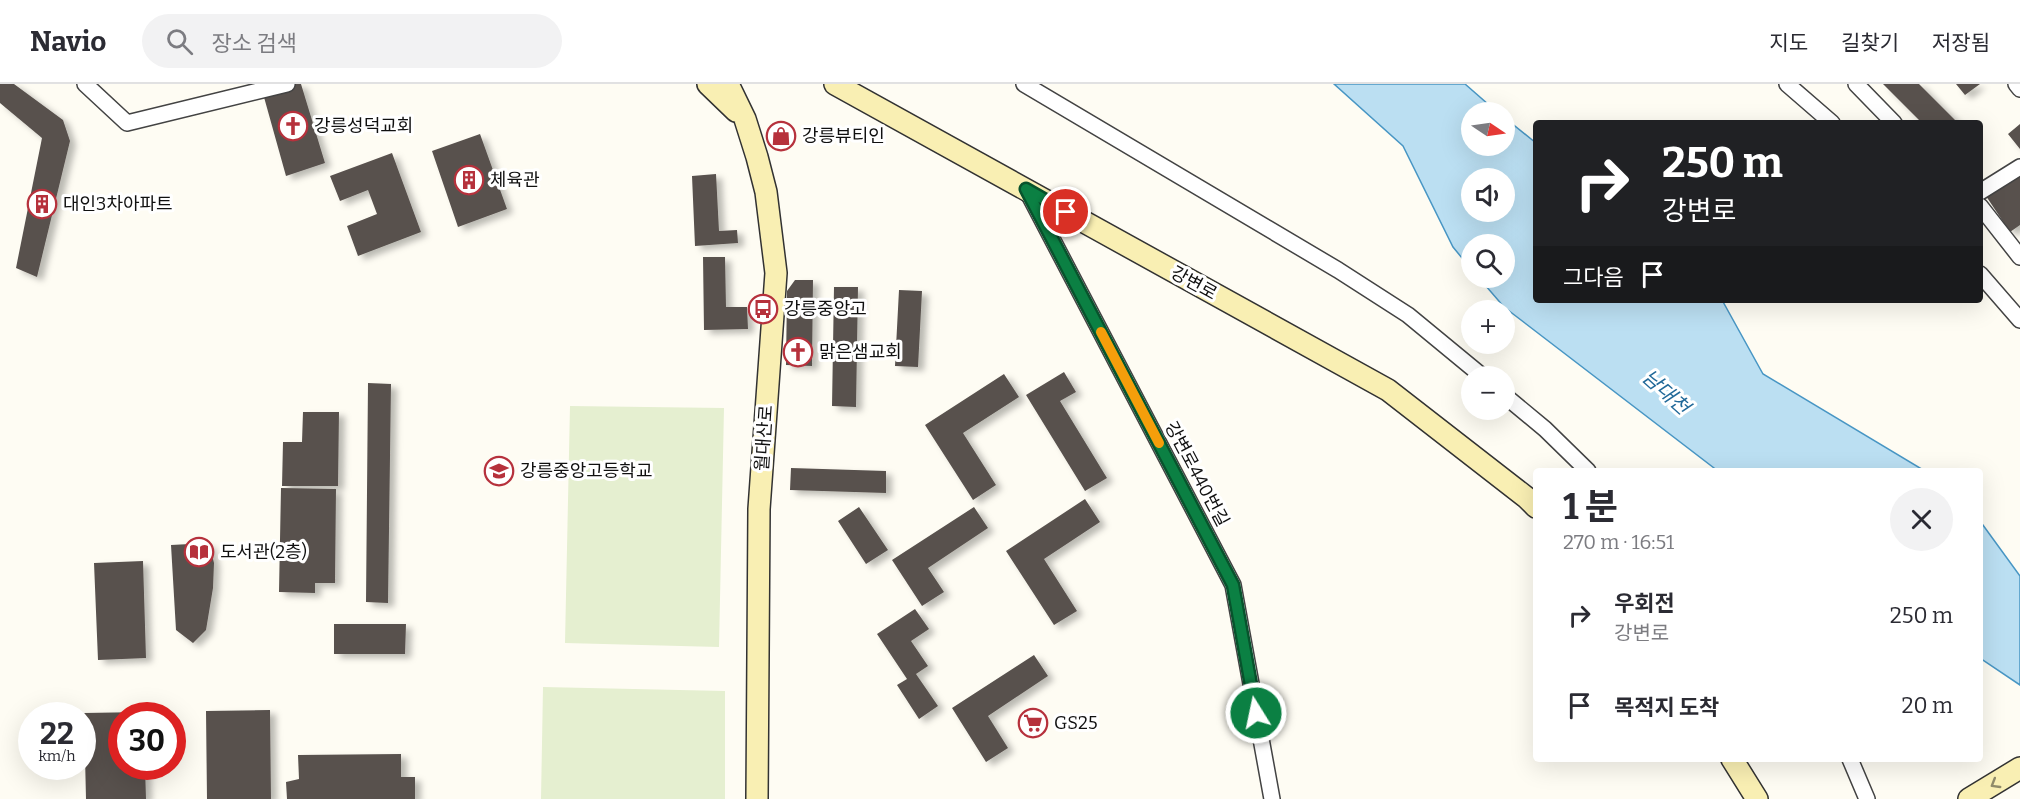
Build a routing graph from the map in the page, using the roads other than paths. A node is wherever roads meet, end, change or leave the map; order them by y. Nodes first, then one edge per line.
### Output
1 (85, 84) edge
2 (287, 84) edge
3 (708, 84) edge
4 (728, 84) edge
5 (835, 84) edge
6 (1024, 84) edge
7 (1786, 84) edge
8 (1856, 84) edge
9 (2016, 84) edge
10 (2020, 89) edge
11 (745, 119) junction
12 (1828, 120) edge
13 (1891, 120) edge
14 (2020, 167) edge
15 (1026, 189) junction
16 (1983, 190) edge
17 (1983, 210) edge
18 (2020, 257) edge
19 (1983, 277) edge
20 (2020, 320) edge
21 (1470, 366) edge
22 (1515, 404) edge
23 (1585, 468) edge
24 (1533, 504) edge
25 (1734, 762) edge
26 (1851, 762) edge
27 (2020, 768) edge
28 (757, 799) edge
29 (1272, 799) edge
30 (1757, 799) edge
31 (1867, 799) edge
32 (1969, 799) edge

1 - 2 street
3 - 11 street
4 - 11 street, 월대산로
5 - 15 street, 강변로
6 - 21 street
7 - 12 street
8 - 13 street
9 - 10 street
11 - 28 street, 월대산로
14 - 16 street
15 - 24 street, 강변로
15 - 29 street, 강변로440번길
17 - 18 street
19 - 20 street
22 - 23 street
25 - 30 street
26 - 31 street
27 -> 32 street

